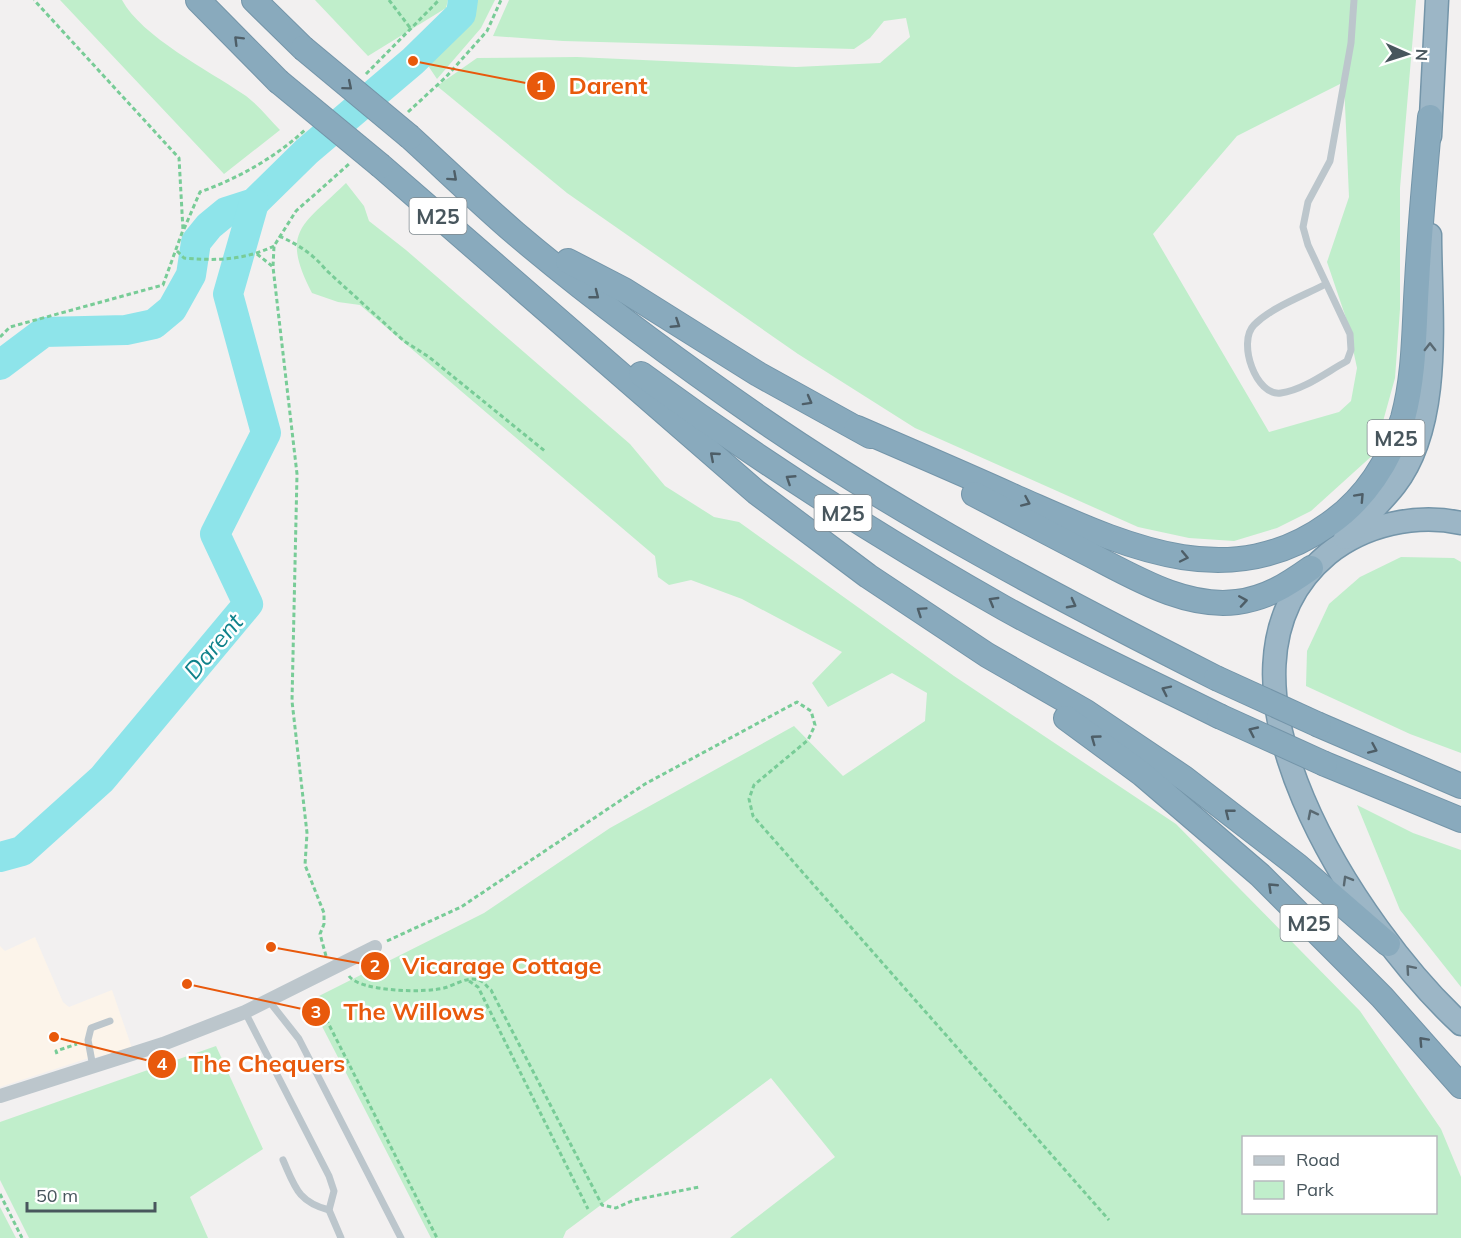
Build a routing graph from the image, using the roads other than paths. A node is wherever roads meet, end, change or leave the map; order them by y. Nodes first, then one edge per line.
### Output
1 (198, 0) edge
2 (254, 0) edge
3 (1354, 0) edge
4 (1437, 0) edge
5 (1430, 117) junction
6 (516, 233) junction
7 (495, 267) junction
8 (1326, 284) junction
9 (857, 428) junction
10 (1458, 523) edge
11 (1338, 546) junction
12 (1311, 568) junction
13 (987, 655) junction
14 (1461, 786) edge
15 (1459, 819) edge
16 (1388, 944) junction
17 (375, 947) road end
18 (269, 1001) junction
19 (244, 1012) junction
20 (110, 1021) dead end
21 (1461, 1024) edge
22 (93, 1067) junction
23 (1461, 1086) edge
24 (0, 1096) edge
25 (283, 1160) dead end
26 (329, 1210) junction
27 (341, 1238) edge
28 (401, 1238) edge

7 -> 1 highway, M25, bridge
2 -> 6 highway, M25, bridge
3 - 8 lane
4 - 5 highway
9 -> 5 highway, M25
11 -> 5 highway
6 -> 9 highway, M25
6 -> 14 highway, M25, bridge
13 -> 7 highway, M25
15 -> 7 highway, M25, bridge
8 - 8 lane
9 -> 12 highway, M25
10 - 11 highway
11 - 12 highway
16 -> 12 highway
16 -> 13 highway, M25
23 -> 13 highway, M25
21 -> 16 highway
17 - 18 street
18 - 19 street
18 - 28 lane
19 - 22 street
19 - 26 lane
20 - 22 lane
22 - 24 street
25 - 26 lane
26 - 27 lane

